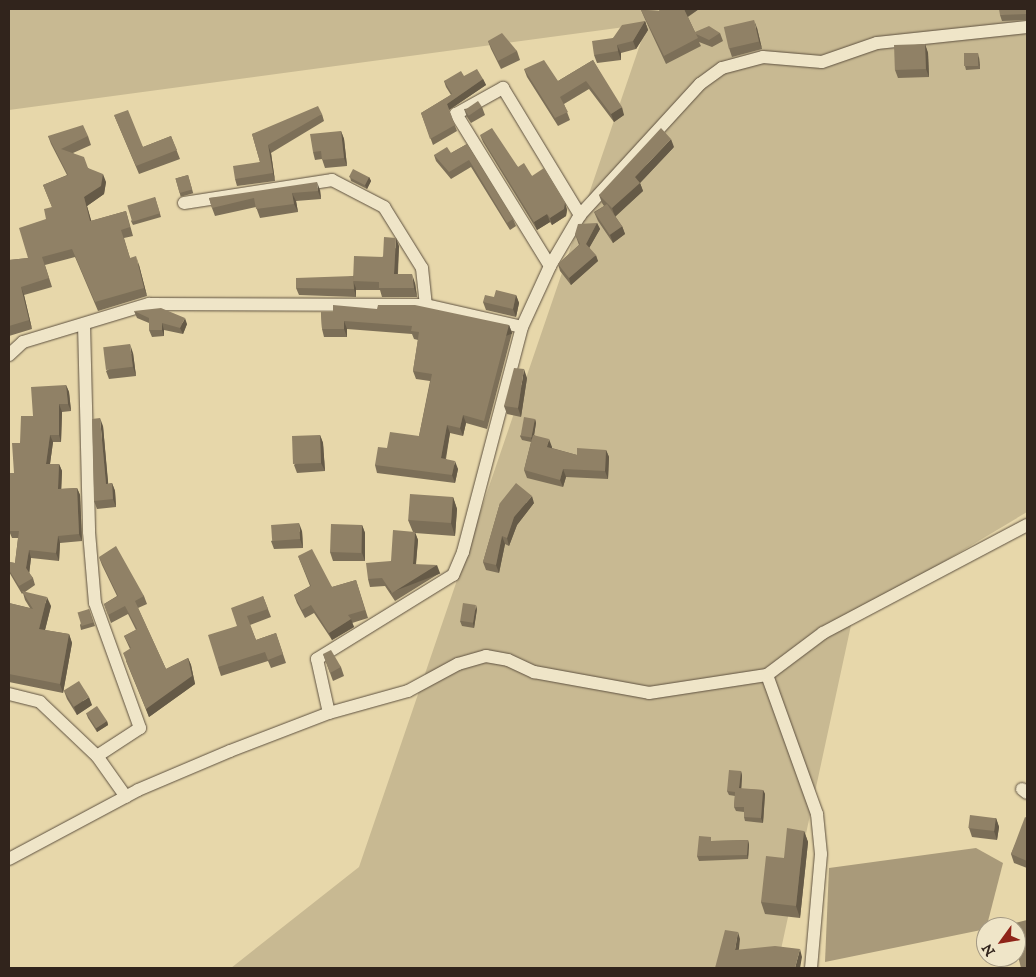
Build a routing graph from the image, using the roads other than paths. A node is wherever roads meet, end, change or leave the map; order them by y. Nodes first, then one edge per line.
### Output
1 (1027, 27) edge
2 (184, 203) dead end
3 (580, 215) junction
4 (550, 266) junction
5 (426, 305) junction
6 (84, 324) junction
7 (522, 327) junction
8 (9, 354) edge
9 (1027, 525) edge
10 (767, 675) junction
11 (9, 694) edge
12 (329, 713) junction
13 (97, 756) junction
14 (126, 797) junction
15 (9, 859) edge
16 (811, 968) edge

1 - 3 street
2 - 5 street
3 - 4 street
3 - 4 street
4 - 7 street
5 - 6 street
5 - 7 street
6 - 8 street
6 - 13 street
7 - 12 street
9 - 10 street
10 - 12 street
10 - 16 street
11 - 13 street
12 - 14 street
13 - 14 street
14 - 15 street

